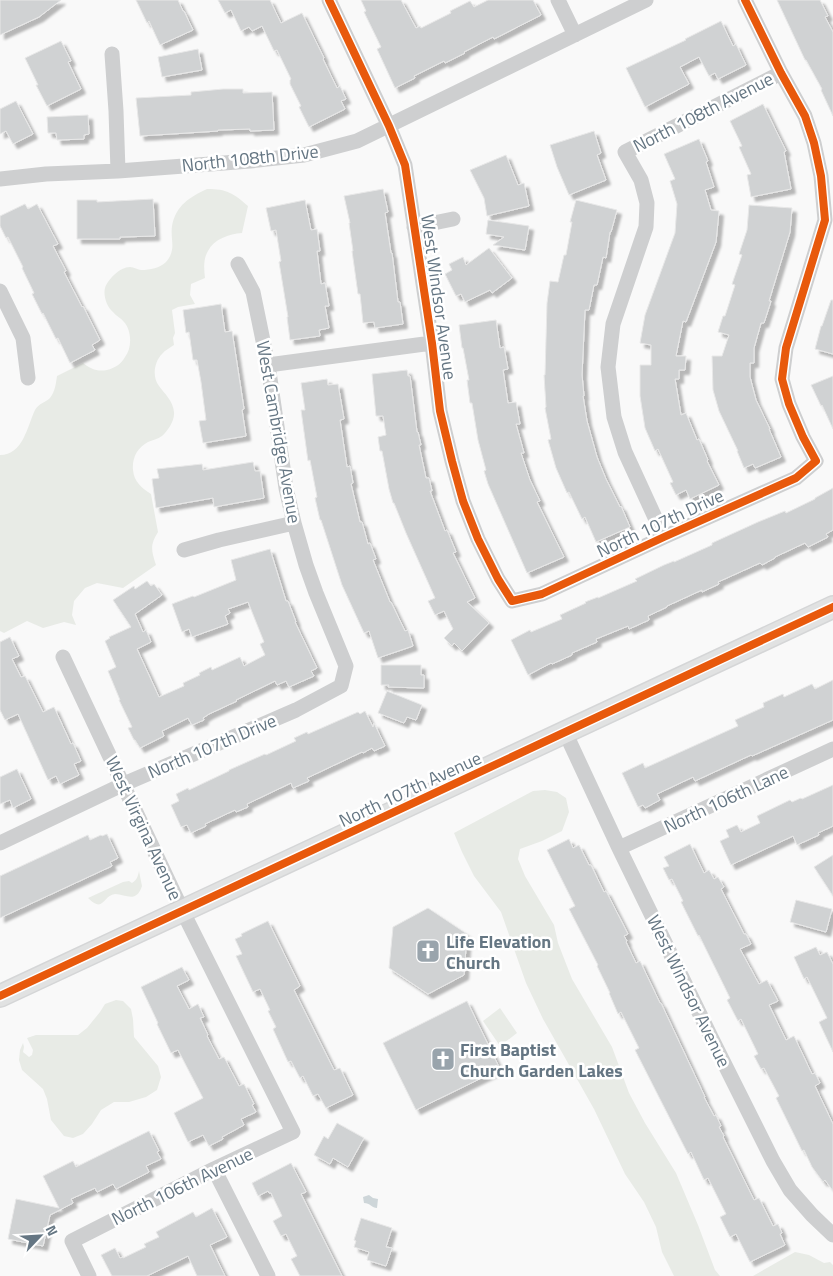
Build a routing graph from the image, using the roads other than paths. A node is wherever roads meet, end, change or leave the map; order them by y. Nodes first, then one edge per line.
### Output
1 (329, 0) edge
2 (558, 0) edge
3 (646, 0) edge
4 (745, 0) edge
5 (576, 35) junction
6 (112, 54) dead end
7 (781, 73) junction
8 (389, 126) junction
9 (118, 171) junction
10 (0, 179) edge
11 (452, 219) dead end
12 (829, 220) edge
13 (414, 227) junction
14 (238, 264) dead end
15 (0, 291) edge
16 (432, 343) junction
17 (268, 365) junction
18 (28, 378) dead end
19 (294, 523) junction
20 (664, 537) junction
21 (184, 550) dead end
22 (512, 601) joint
23 (833, 607) edge
24 (63, 657) dead end
25 (341, 686) joint
26 (565, 732) junction
27 (833, 749) edge
28 (124, 784) junction
29 (0, 843) edge
30 (620, 848) junction
31 (182, 910) junction
32 (0, 996) edge
33 (293, 1132) joint
34 (214, 1170) junction
35 (833, 1235) edge
36 (89, 1276) edge
37 (268, 1276) edge

1 - 8 street, West Windsor Avenue
2 - 5 street
3 - 5 street, North 108th Drive
4 - 7 street
5 - 8 street, North 108th Drive
6 - 9 street
7 - 12 street
7 - 20 street, North 108th Avenue
8 - 9 street, North 108th Drive
8 - 13 street, West Windsor Avenue
9 - 10 street, North 108th Drive
11 - 13 street, West Windsor Avenue
12 - 20 street, North 107th Drive
13 - 16 street, West Windsor Avenue
14 - 17 street, West Cambridge Avenue
15 - 18 street
16 - 17 street
16 - 22 street, West Windsor Avenue
17 - 19 street, West Cambridge Avenue
19 - 21 street
19 - 25 street, West Cambridge Avenue
20 - 22 street, North 107th Drive
23 - 26 main road, North 107th Avenue
24 - 28 street, West Virgina Avenue
25 - 28 street, North 107th Drive
26 - 30 street, West Windsor Avenue
26 - 31 main road, North 107th Avenue
27 - 30 street, North 106th Lane
28 - 29 street, North 107th Drive
28 - 31 street, West Virgina Avenue
30 - 35 street, West Windsor Avenue
31 - 32 main road, North 107th Avenue
31 - 33 street, West Virgina Avenue
33 - 34 street, North 106th Avenue
34 - 36 street, North 106th Avenue
34 - 37 street

